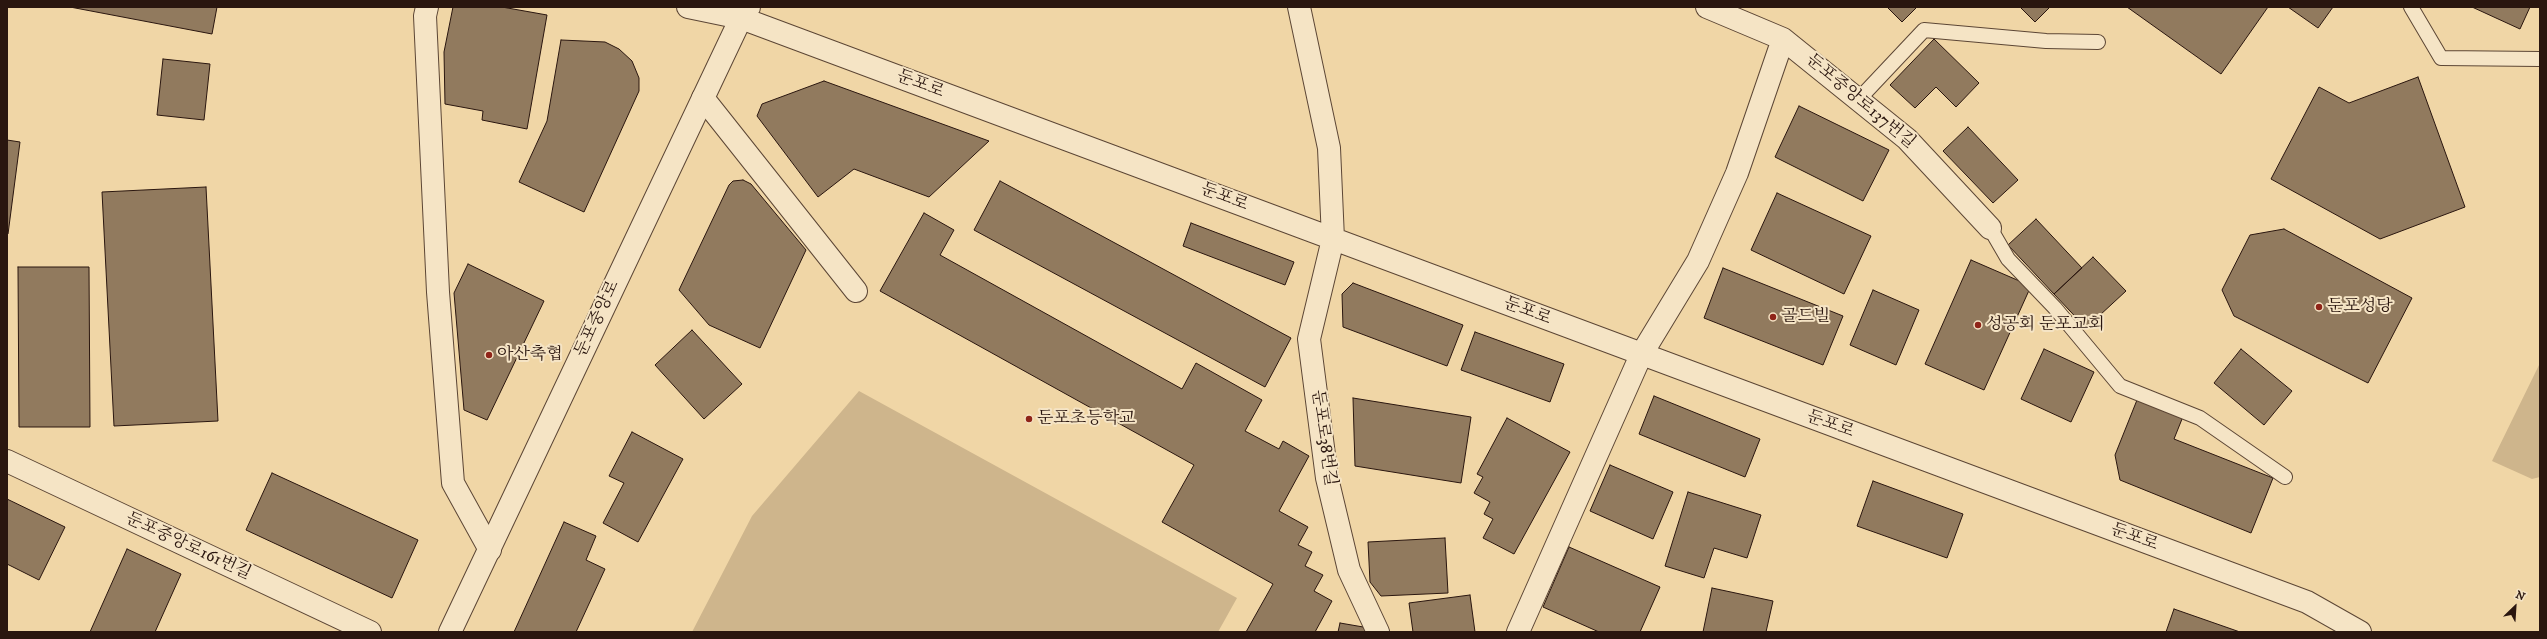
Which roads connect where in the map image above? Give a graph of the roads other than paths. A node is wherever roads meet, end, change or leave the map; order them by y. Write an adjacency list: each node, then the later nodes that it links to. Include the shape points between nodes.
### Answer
1 (427, 7): 18 (street, via 425,16 438,292 453,483)
2 (688, 7): 6 (street, 둔포로)
3 (1299, 7): 13 (street, 둔포로38번길, via 1328,148)
4 (1707, 7): 7 (street, 둔포중앙로137번길)
5 (2410, 7): 9 (lane, via 2441,58)
6 (745, 12): 10 (street, 둔포중앙로); 13 (street, 둔포로)
7 (1783, 38): 11 (street, 둔포중앙로137번길); 15 (street, via 1734,180 1698,261)
8 (2098, 42): 11 (lane, via 2046,41 1924,30)
9 (2540, 59)
10 (703, 98): 14 (street); 18 (street, 둔포중앙로)
11 (1859, 99): 12 (street, 둔포중앙로137번길, via 1907,139)
12 (1990, 228): 17 (lane, via 2008,259 2055,308 2120,386 2200,418)
13 (1333, 239): 15 (street, 둔포로); 21 (street, 둔포로38번길, via 1309,339 1327,478 1349,570)
14 (856, 291)
15 (1641, 355): 22 (street); 23 (street, 둔포로, via 2307,602)
16 (7, 461): 19 (street, 둔포중앙로161번길)
17 (2285, 477)
18 (490, 550): 20 (street, 둔포중앙로)
19 (370, 632)
20 (450, 632)
21 (1378, 632)
22 (1518, 632)
23 (2360, 632)

